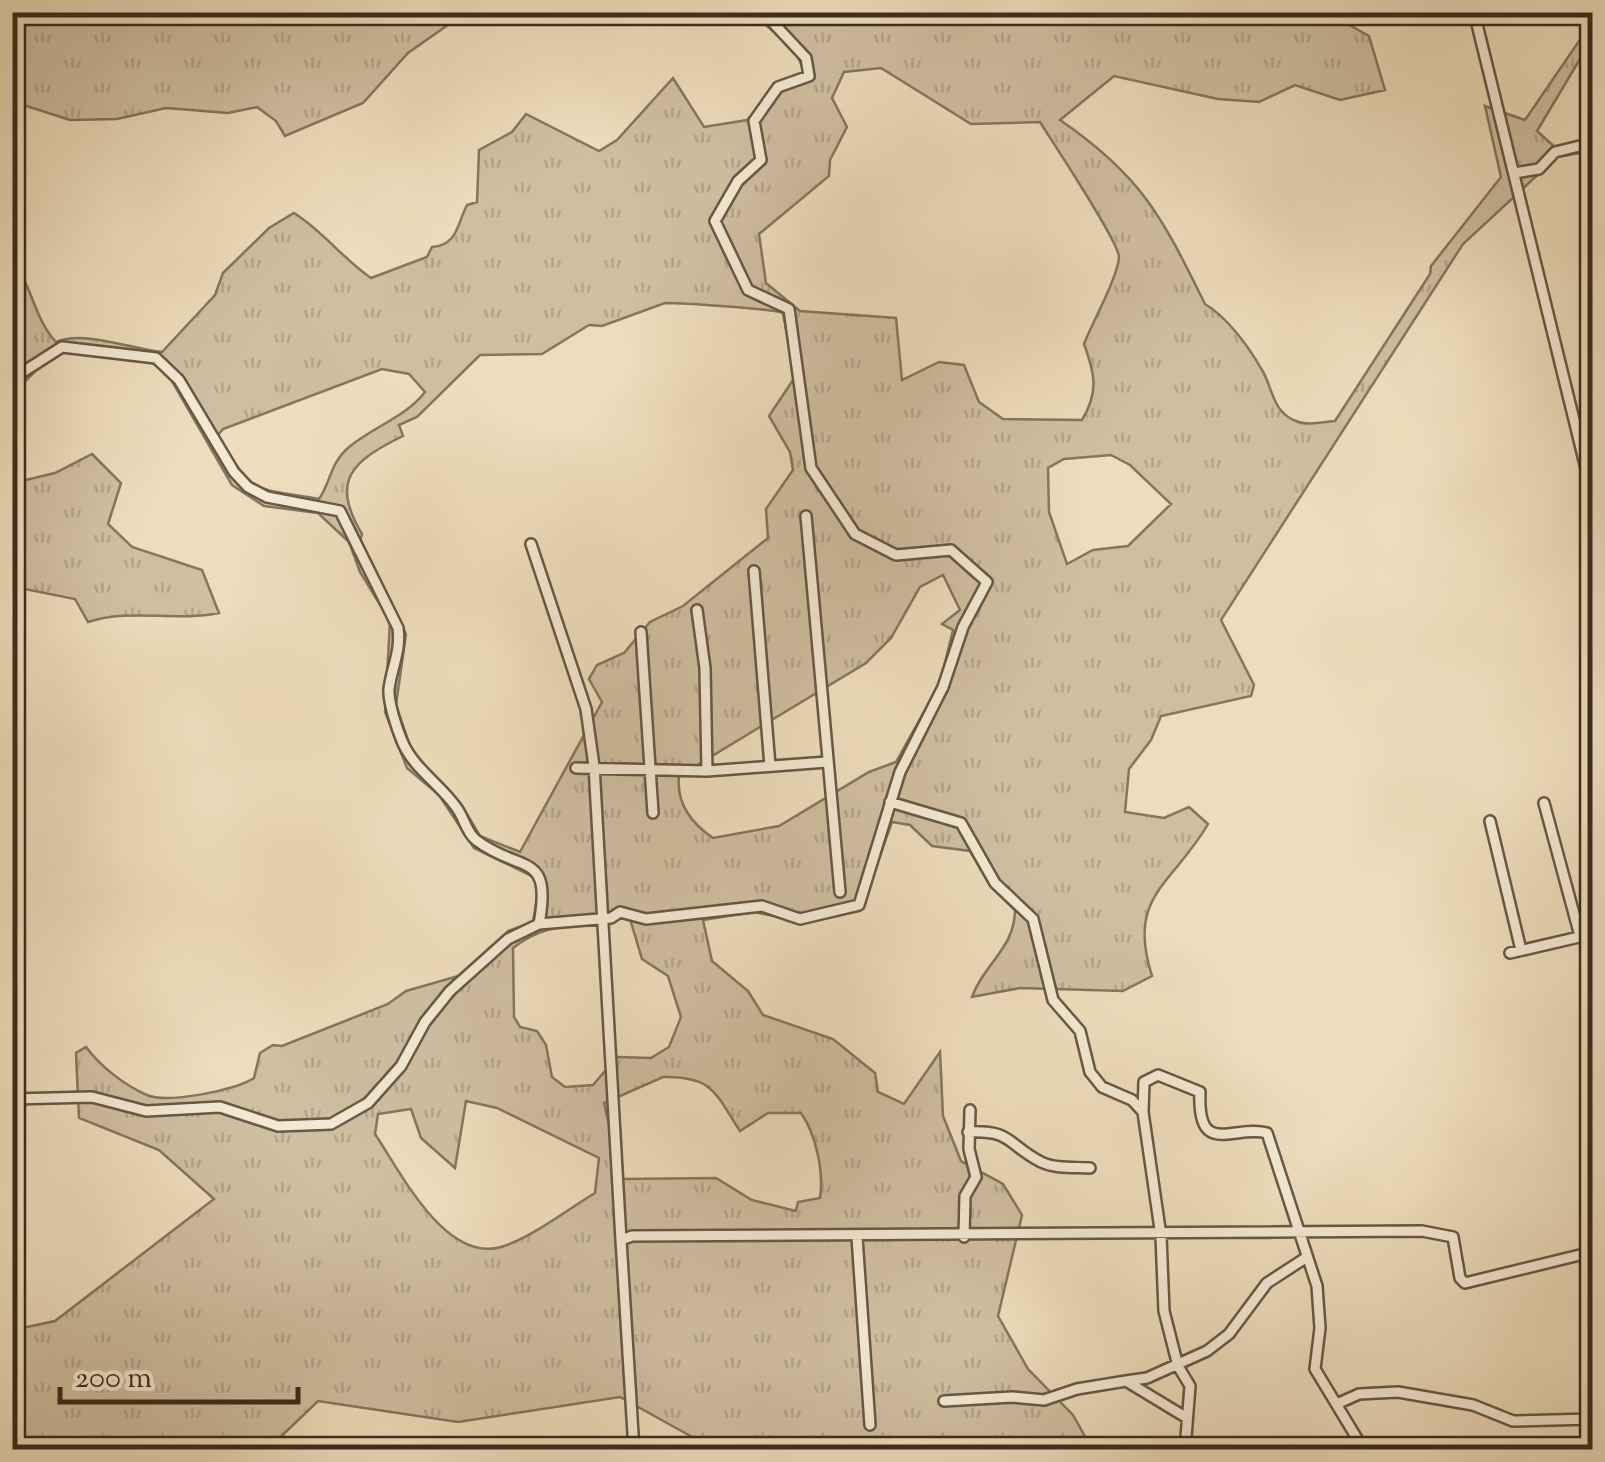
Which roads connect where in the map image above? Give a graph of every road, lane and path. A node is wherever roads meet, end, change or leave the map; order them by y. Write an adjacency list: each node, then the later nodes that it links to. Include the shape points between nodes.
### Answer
1 (763, 12): 18 (street, via 806,58 809,76 778,87 754,121 762,160 738,182 715,221 748,290 789,310 811,468 856,534 896,555 951,550 987,582)
2 (1474, 12): 4 (street)
3 (1592, 142): 4 (street, via 1555,152 1539,169)
4 (1514, 173): 6 (street)
5 (12, 379): 24 (street, via 62,347 156,358 178,380 248,488 340,511 398,628 389,690 402,741 472,837 537,873 545,892)
6 (1592, 493)
7 (806, 516): 12 (street)
8 (531, 544): 13 (street, via 586,708)
9 (754, 571): 14 (street)
10 (696, 610): 17 (street)
11 (641, 632): 16 (street)
12 (826, 762): 14 (street); 22 (street)
13 (594, 766): 15 (street); 16 (street); 23 (street)
14 (770, 766): 17 (street)
15 (576, 768)
16 (650, 768): 17 (street); 20 (street)
17 (707, 770)
18 (890, 802): 23 (street, via 859,905 800,919 762,906); 31 (street, via 961,823 994,883 1032,919 1053,1000 1080,1030 1090,1072)
19 (1544, 803): 26 (street)
20 (653, 813)
21 (1490, 821): 27 (street)
22 (840, 892)
23 (603, 918): 24 (street); 38 (street)
24 (539, 924): 29 (street, via 508,938 450,991 368,1103 331,1124 278,1126 220,1108 146,1111 92,1097)
25 (1592, 934): 26 (street)
26 (1580, 936): 27 (street)
27 (1521, 950): 28 (street)
28 (1510, 954)
29 (12, 1099)
30 (970, 1110): 32 (street)
31 (1143, 1112): 34 (street, via 1144,1082 1158,1075 1200,1092 1202,1115 1214,1134 1267,1133); 36 (street)
32 (968, 1132): 33 (street, via 998,1130 1052,1166); 35 (street, via 976,1177 965,1196)
33 (1090, 1168)
34 (1298, 1232): 36 (street); 39 (street, via 1448,1234 1465,1284); 40 (street)
35 (964, 1236): 36 (street); 37 (street)
36 (1162, 1236): 41 (street, via 1164,1312)
37 (857, 1237): 38 (street); 47 (street)
38 (621, 1240): 48 (street)
39 (1592, 1252)
40 (1308, 1257): 41 (street, via 1268,1283 1229,1334); 44 (street, via 1320,1328 1314,1369)
41 (1178, 1366): 42 (street); 45 (street, via 1190,1386)
42 (1126, 1382): 43 (street, via 1044,1400); 45 (street)
43 (944, 1400)
44 (1338, 1404): 46 (street, via 1359,1394 1398,1392 1473,1405 1513,1421); 50 (street)
45 (1187, 1418): 49 (street)
46 (1592, 1419)
47 (870, 1425)
48 (634, 1450)
49 (1185, 1450)
50 (1364, 1450)

